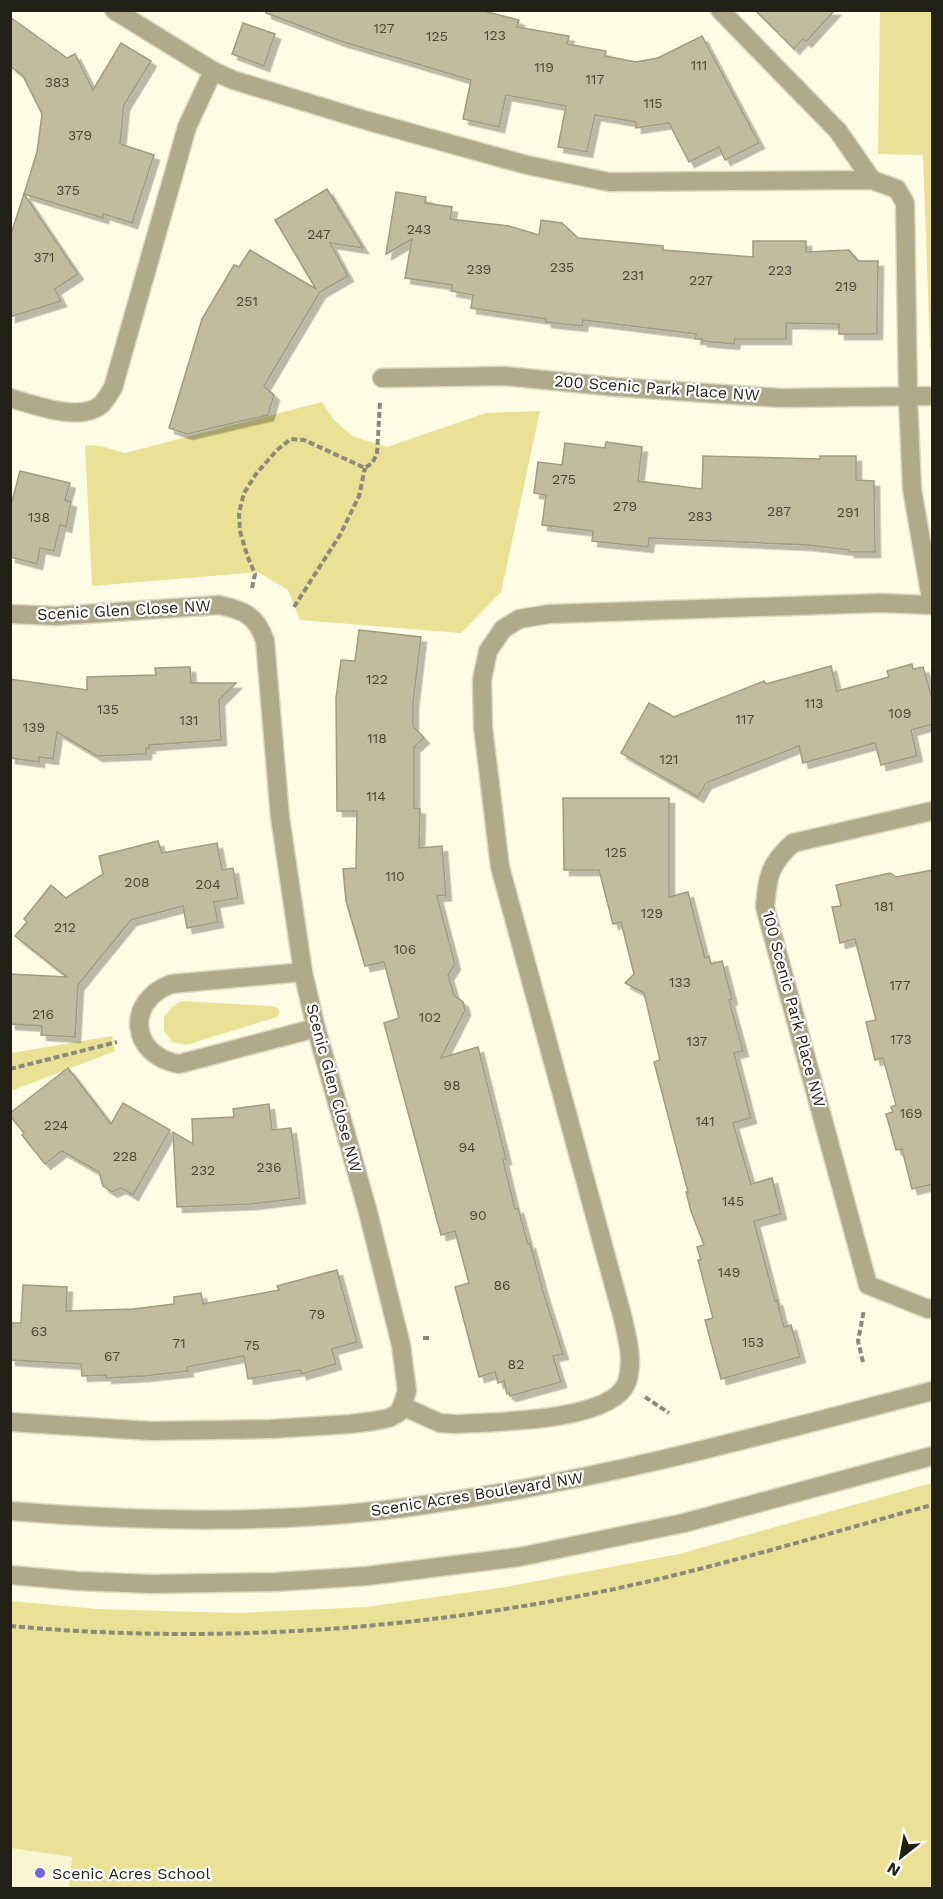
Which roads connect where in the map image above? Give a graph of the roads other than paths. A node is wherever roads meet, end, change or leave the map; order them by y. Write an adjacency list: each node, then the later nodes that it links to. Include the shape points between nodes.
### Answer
1 (114, 10): 3 (street)
2 (720, 10): 4 (street, via 838,131)
3 (213, 71): 4 (street, via 368,121 527,165 609,182); 7 (street, via 186,127 113,388 101,405 84,412 68,413)
4 (872, 180): 8 (street, via 897,189 905,203)
5 (382, 378): 8 (street, 200 Scenic Park Place NW, via 504,376 781,398)
6 (933, 396): 8 (street, 200 Scenic Park Place NW)
7 (10, 398)
8 (908, 398): 9 (street, via 912,489)
9 (933, 605): 16 (street, via 880,603 549,614 519,619 503,629 493,643 482,680 483,727 500,867 622,1315 631,1361 626,1385 607,1403 572,1415 455,1425 440,1423)
10 (10, 614): 12 (street, Scenic Glen Close NW, via 57,616 219,605 237,608 260,626 265,641 280,817)
11 (933, 811): 14 (street, 100 Scenic Park Place NW, via 793,843 777,858 768,879 765,907 868,1285)
12 (303, 972): 13 (street, Scenic Glen Close NW); 13 (street, via 171,984 148,998 141,1009 140,1035 155,1056 179,1064)
13 (316, 1028): 16 (street, Scenic Glen Close NW, via 401,1345 406,1391)
14 (933, 1308)
15 (933, 1391): 19 (street, Scenic Acres Boulevard NW, via 657,1462 422,1506 334,1515 183,1521)
16 (402, 1406): 17 (street, via 389,1418 374,1421 271,1429 151,1431)
17 (10, 1422)
18 (933, 1456): 20 (street, via 684,1523 519,1557 367,1576 275,1582 151,1584)
19 (10, 1512)
20 (10, 1575)

